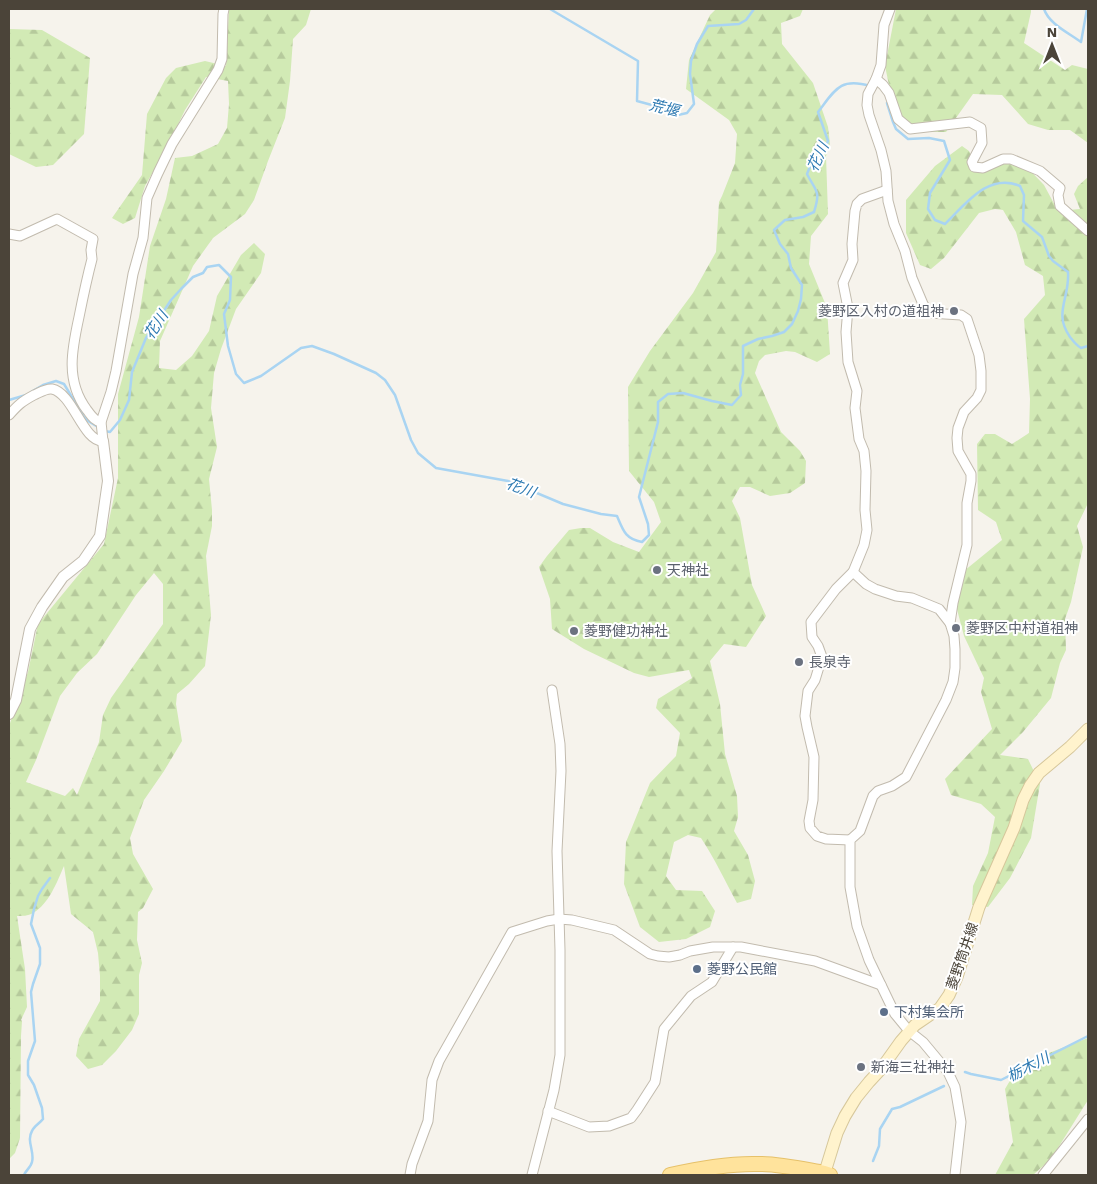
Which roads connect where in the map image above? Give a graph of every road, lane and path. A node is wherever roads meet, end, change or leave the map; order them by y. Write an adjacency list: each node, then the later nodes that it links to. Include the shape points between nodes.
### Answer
1 (224, 9): 8 (street, via 222,59 218,70 172,144 147,198 143,238 116,371)
2 (890, 9): 3 (street, via 884,25 881,65)
3 (876, 78): 4 (street, via 867,104 886,171); 5 (street, via 889,93 898,119 910,129 970,122 981,128 982,143 972,162 974,167 982,168 1011,159 1040,171 1060,188 1060,206)
4 (887, 190): 10 (street, via 857,204 853,260 843,283 848,308 848,362 857,392 854,408 866,471 867,530); 11 (street, via 894,224 923,304 929,313 961,315 967,319 979,355 980,390 964,412 958,428 958,451 972,481 966,503 967,545)
5 (1088, 231)
6 (9, 234): 8 (street, via 20,236 57,219 93,240 72,360 77,394 94,418)
7 (9, 414): 9 (street, via 20,402 52,389 67,400 91,436)
8 (101, 422): 9 (street)
9 (104, 441): 13 (street, via 108,481 100,536 83,561 63,577 30,629 16,700)
10 (853, 572): 11 (street, via 866,584 939,609); 15 (street, via 811,622 812,637 822,656 808,691 805,716 814,757 810,828 817,836 826,839)
11 (950, 623): 15 (street, via 954,636 955,668 946,700 906,777 873,796 860,831)
12 (552, 690): 16 (street, via 561,771 557,851)
13 (9, 714)
14 (1088, 730): 19 (main road, 菱野筒井線, via 1039,773 1030,786 979,907 949,995 940,1008)
15 (850, 840): 18 (street, via 850,887 857,926)
16 (559, 919): 17 (street, via 614,930 658,956 680,955 713,946); 20 (street, via 560,1055); 23 (street, via 512,932 439,1061 432,1080 428,1121)
17 (733, 946): 18 (street, via 815,961); 20 (street, via 712,982 691,996 664,1029 655,1082 631,1118 609,1126 589,1127)
18 (882, 985): 19 (street, via 895,1014)
19 (909, 1031): 22 (main road, 菱野筒井線, via 849,1110 837,1133); 26 (street, via 923,1042 948,1072 955,1087 961,1122)
20 (548, 1111): 24 (street)
21 (1088, 1119): 27 (street)
22 (826, 1174): 25 (main road, via 759,1164)
23 (410, 1175)
24 (532, 1175)
25 (670, 1175)
26 (956, 1175)
27 (1043, 1175)

